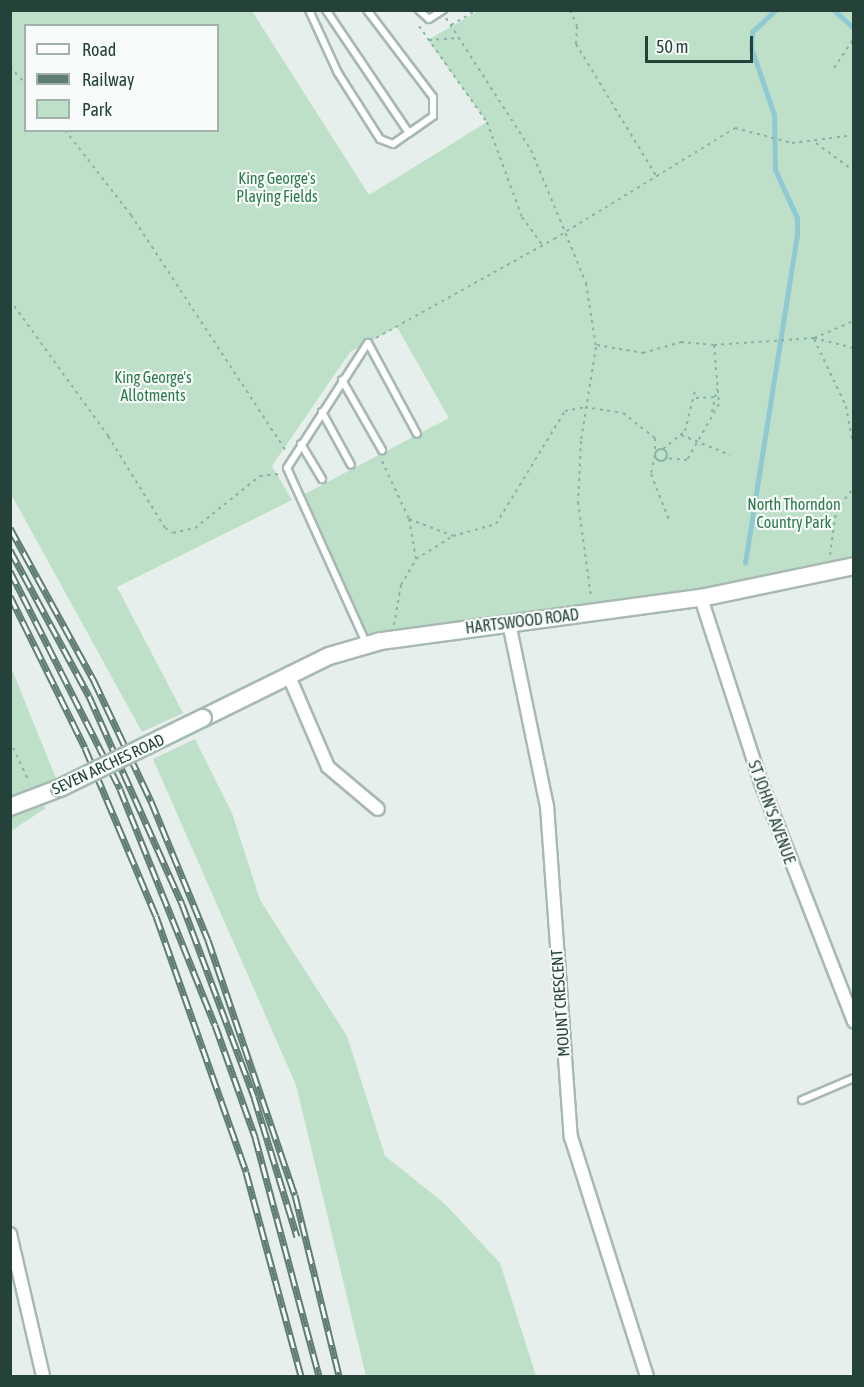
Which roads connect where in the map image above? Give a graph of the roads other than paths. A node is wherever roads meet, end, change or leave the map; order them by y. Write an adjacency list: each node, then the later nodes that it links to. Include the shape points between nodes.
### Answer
1 (309, 10): 6 (lane, via 338,73 380,139 393,144)
2 (326, 10): 6 (lane)
3 (367, 10): 6 (lane, via 433,97 433,116)
4 (419, 10): 5 (lane, via 429,19)
5 (442, 11)
6 (410, 133)
7 (342, 380): 8 (lane); 9 (lane, via 368,342); 11 (lane)
8 (322, 412): 10 (lane); 12 (lane)
9 (417, 434)
10 (301, 444): 13 (lane); 17 (lane, via 289,462 293,485)
11 (382, 450)
12 (351, 465)
13 (322, 479)
14 (854, 566): 15 (street, HARTSWOOD ROAD)
15 (700, 598): 16 (street, HARTSWOOD ROAD); 22 (street, ST JOHN'S AVENUE, via 764,794)
16 (509, 623): 17 (street, HARTSWOOD ROAD); 27 (street, MOUNT CRESCENT, via 547,806 571,1137)
17 (367, 645): 18 (street, HARTSWOOD ROAD)
18 (288, 674): 19 (street, HARTSWOOD ROAD); 21 (street, via 328,767)
19 (203, 718): 20 (street, SEVEN ARCHES ROAD, bridge, via 60,788)
20 (10, 807)
21 (378, 809)
22 (854, 1022)
23 (854, 1078): 24 (lane)
24 (802, 1100)
25 (10, 1234): 26 (street)
26 (43, 1377)
27 (646, 1377)

